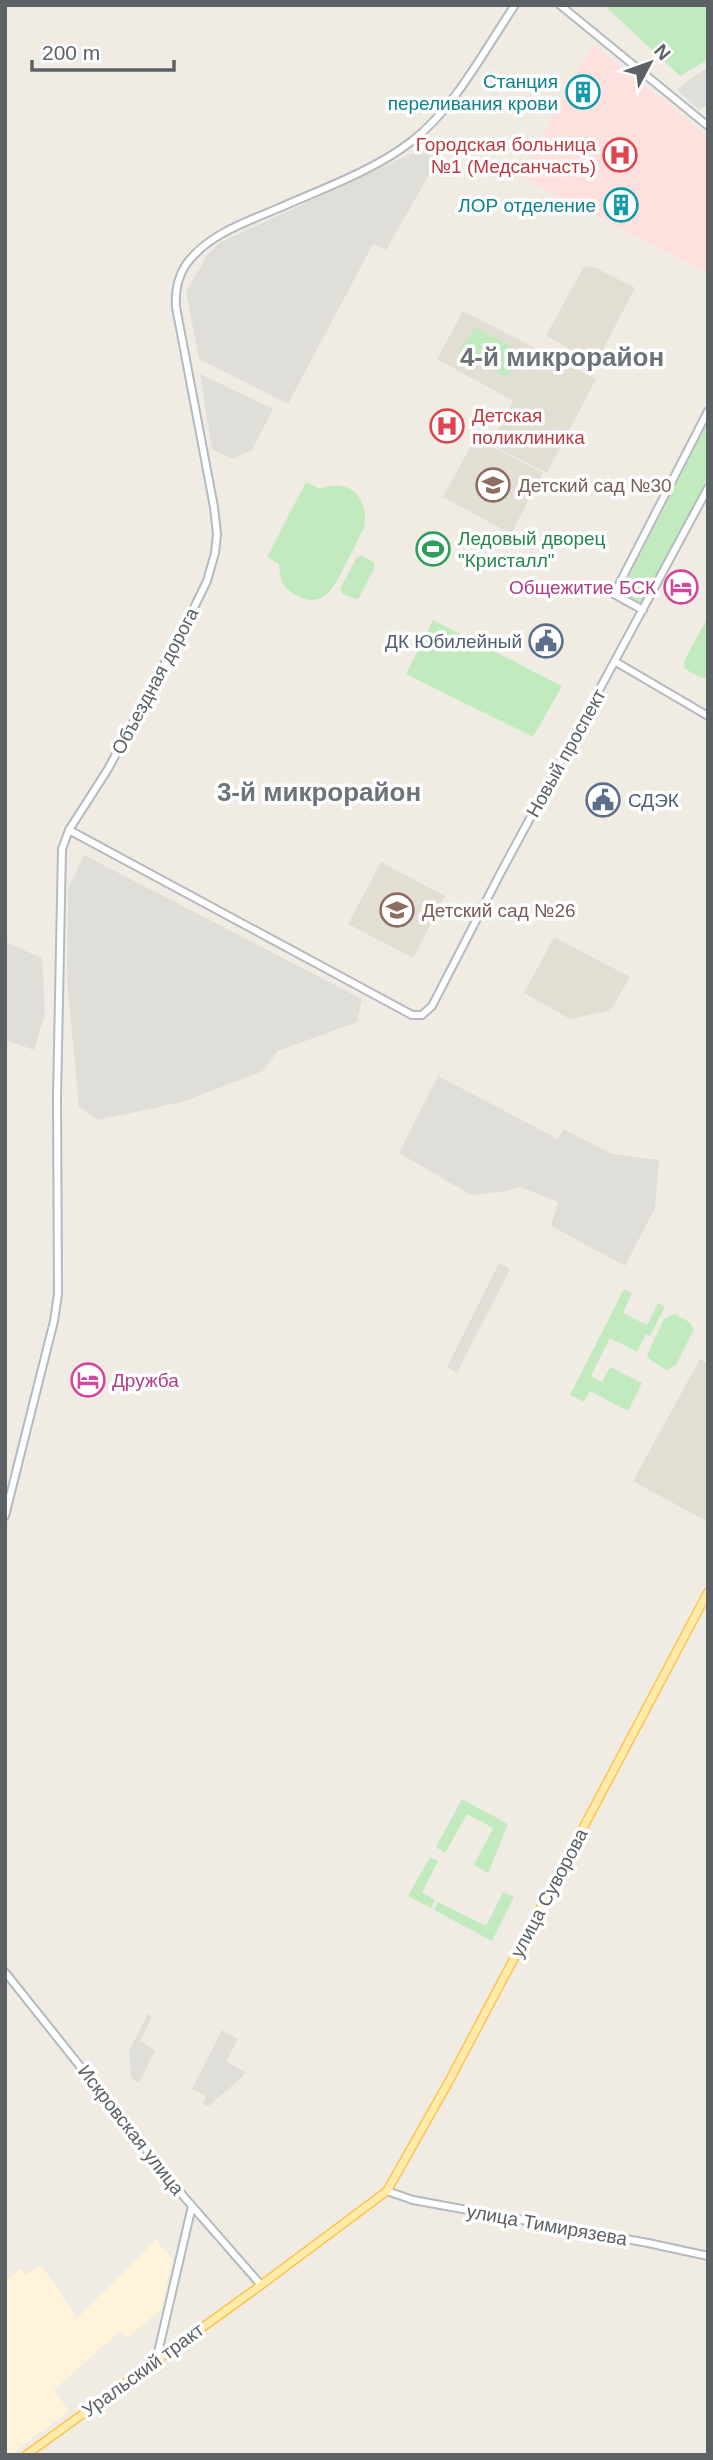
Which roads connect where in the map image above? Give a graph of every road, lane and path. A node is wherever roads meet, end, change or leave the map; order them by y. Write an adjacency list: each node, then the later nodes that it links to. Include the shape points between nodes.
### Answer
1 (515, 5): 9 (main road, Объездная дорога, via 443,112 414,140 372,165 215,238 181,273 176,307 214,507 215,553 178,640)
2 (560, 5): 3 (main road)
3 (708, 126)
4 (708, 411): 6 (main road, via 614,594)
5 (708, 488): 6 (main road, Новый проспект)
6 (643, 611): 7 (main road, Новый проспект)
7 (616, 662): 8 (main road); 9 (main road, Новый проспект, via 432,1006 422,1015 412,1016)
8 (708, 716)
9 (69, 830): 10 (main road, Объездная дорога, via 60,879 58,1294)
10 (5, 1516)
11 (708, 1592): 13 (main road, улица Суворова)
12 (5, 1972): 14 (main road, Искровская улица)
13 (387, 2192): 15 (main road, улица Тимирязева); 16 (main road, Уральский тракт)
14 (192, 2206): 16 (main road, Искровская улица); 17 (main road)
15 (708, 2256)
16 (261, 2286): 17 (main road, Уральский тракт)
17 (156, 2361): 18 (main road, Уральский тракт)
18 (26, 2455)

